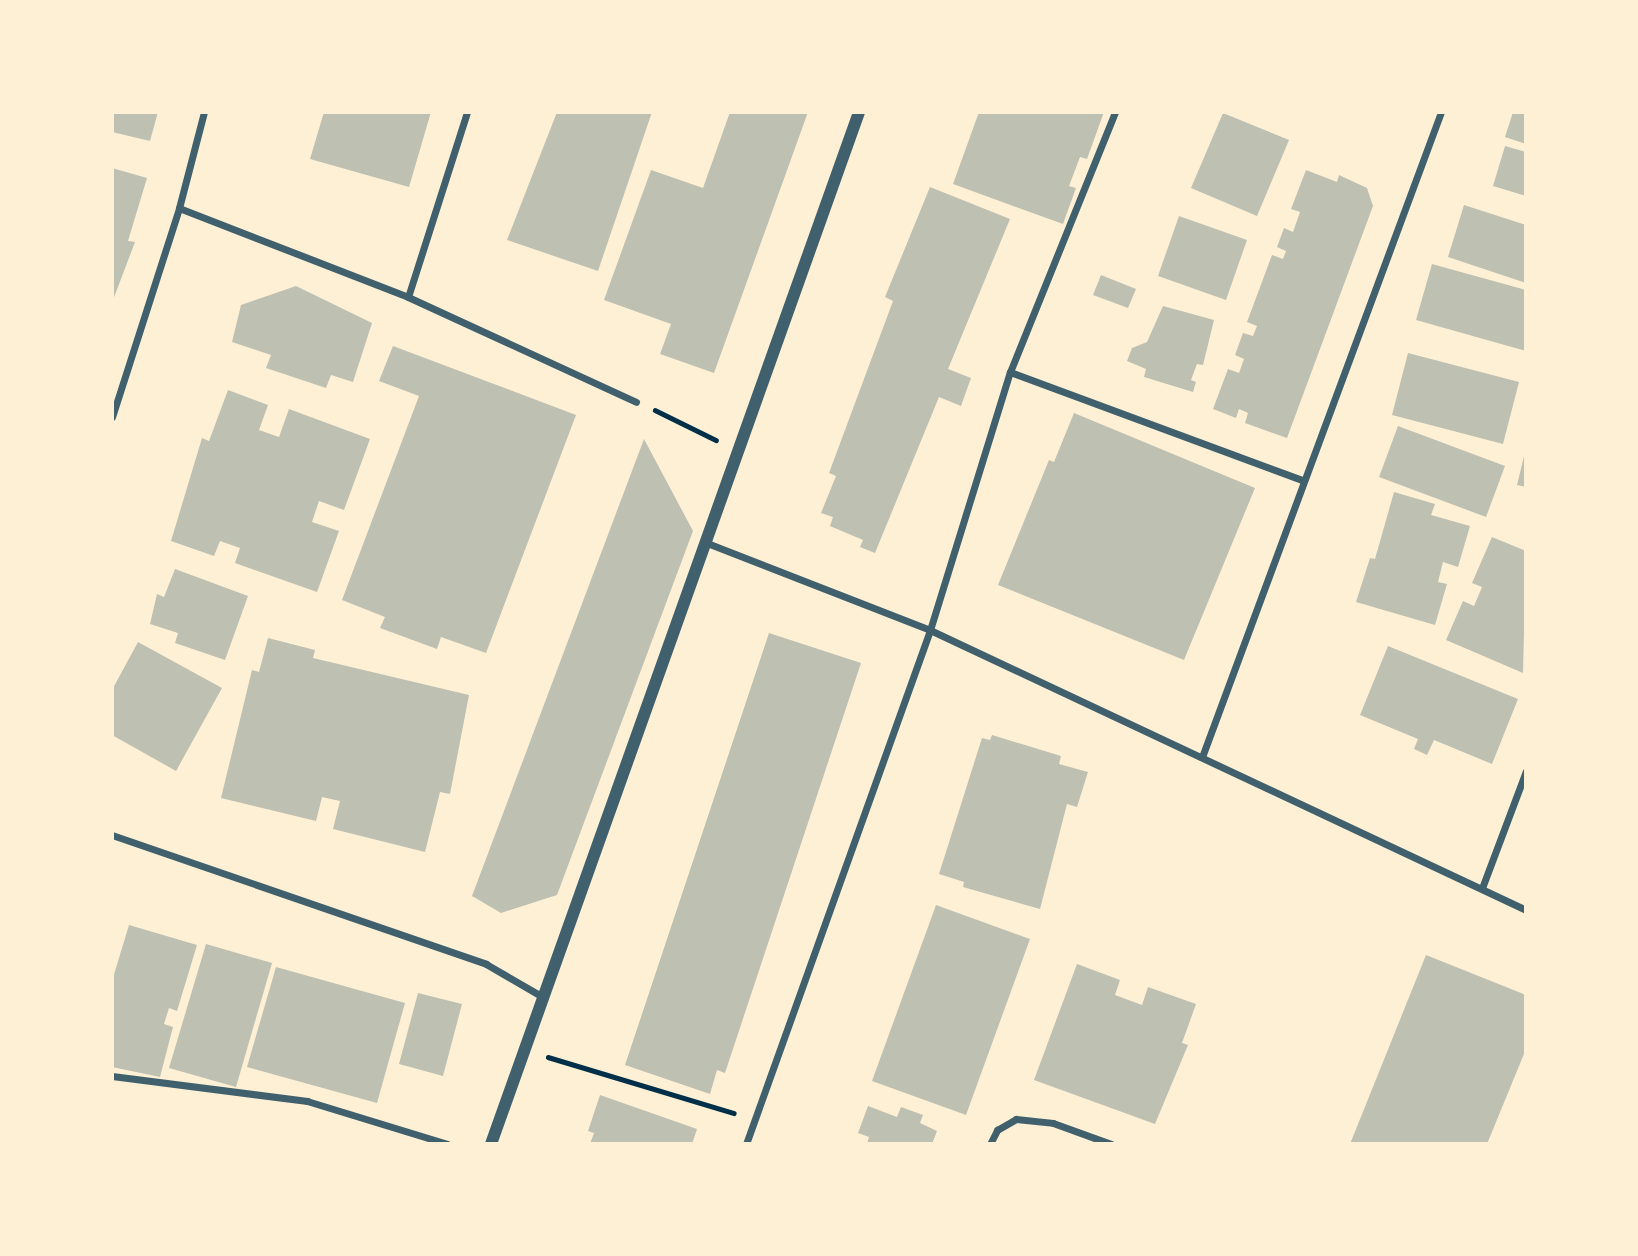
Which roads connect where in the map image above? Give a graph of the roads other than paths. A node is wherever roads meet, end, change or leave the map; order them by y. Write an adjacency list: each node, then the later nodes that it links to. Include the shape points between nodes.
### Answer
1 (204, 112): 6 (street)
2 (467, 112): 7 (street)
3 (859, 112): 12 (street)
4 (1115, 112): 8 (street)
5 (1441, 112): 11 (street)
6 (179, 208): 7 (street); 10 (street)
7 (408, 297): 9 (street)
8 (1010, 372): 11 (street); 13 (street)
9 (636, 402)
10 (112, 417)
11 (1302, 480): 14 (street)
12 (707, 543): 13 (street); 19 (street)
13 (930, 630): 14 (street); 23 (street)
14 (1202, 757): 17 (street)
15 (1526, 771): 17 (street)
16 (112, 835): 19 (street, via 486,964)
17 (1482, 888): 18 (street)
18 (1526, 910)
19 (544, 998): 22 (street)
20 (112, 1076): 21 (street, via 307,1101)
21 (448, 1144)
22 (491, 1144)
23 (746, 1144)
24 (990, 1144): 25 (street, via 997,1130 1016,1119 1052,1123)
25 (1111, 1144)

